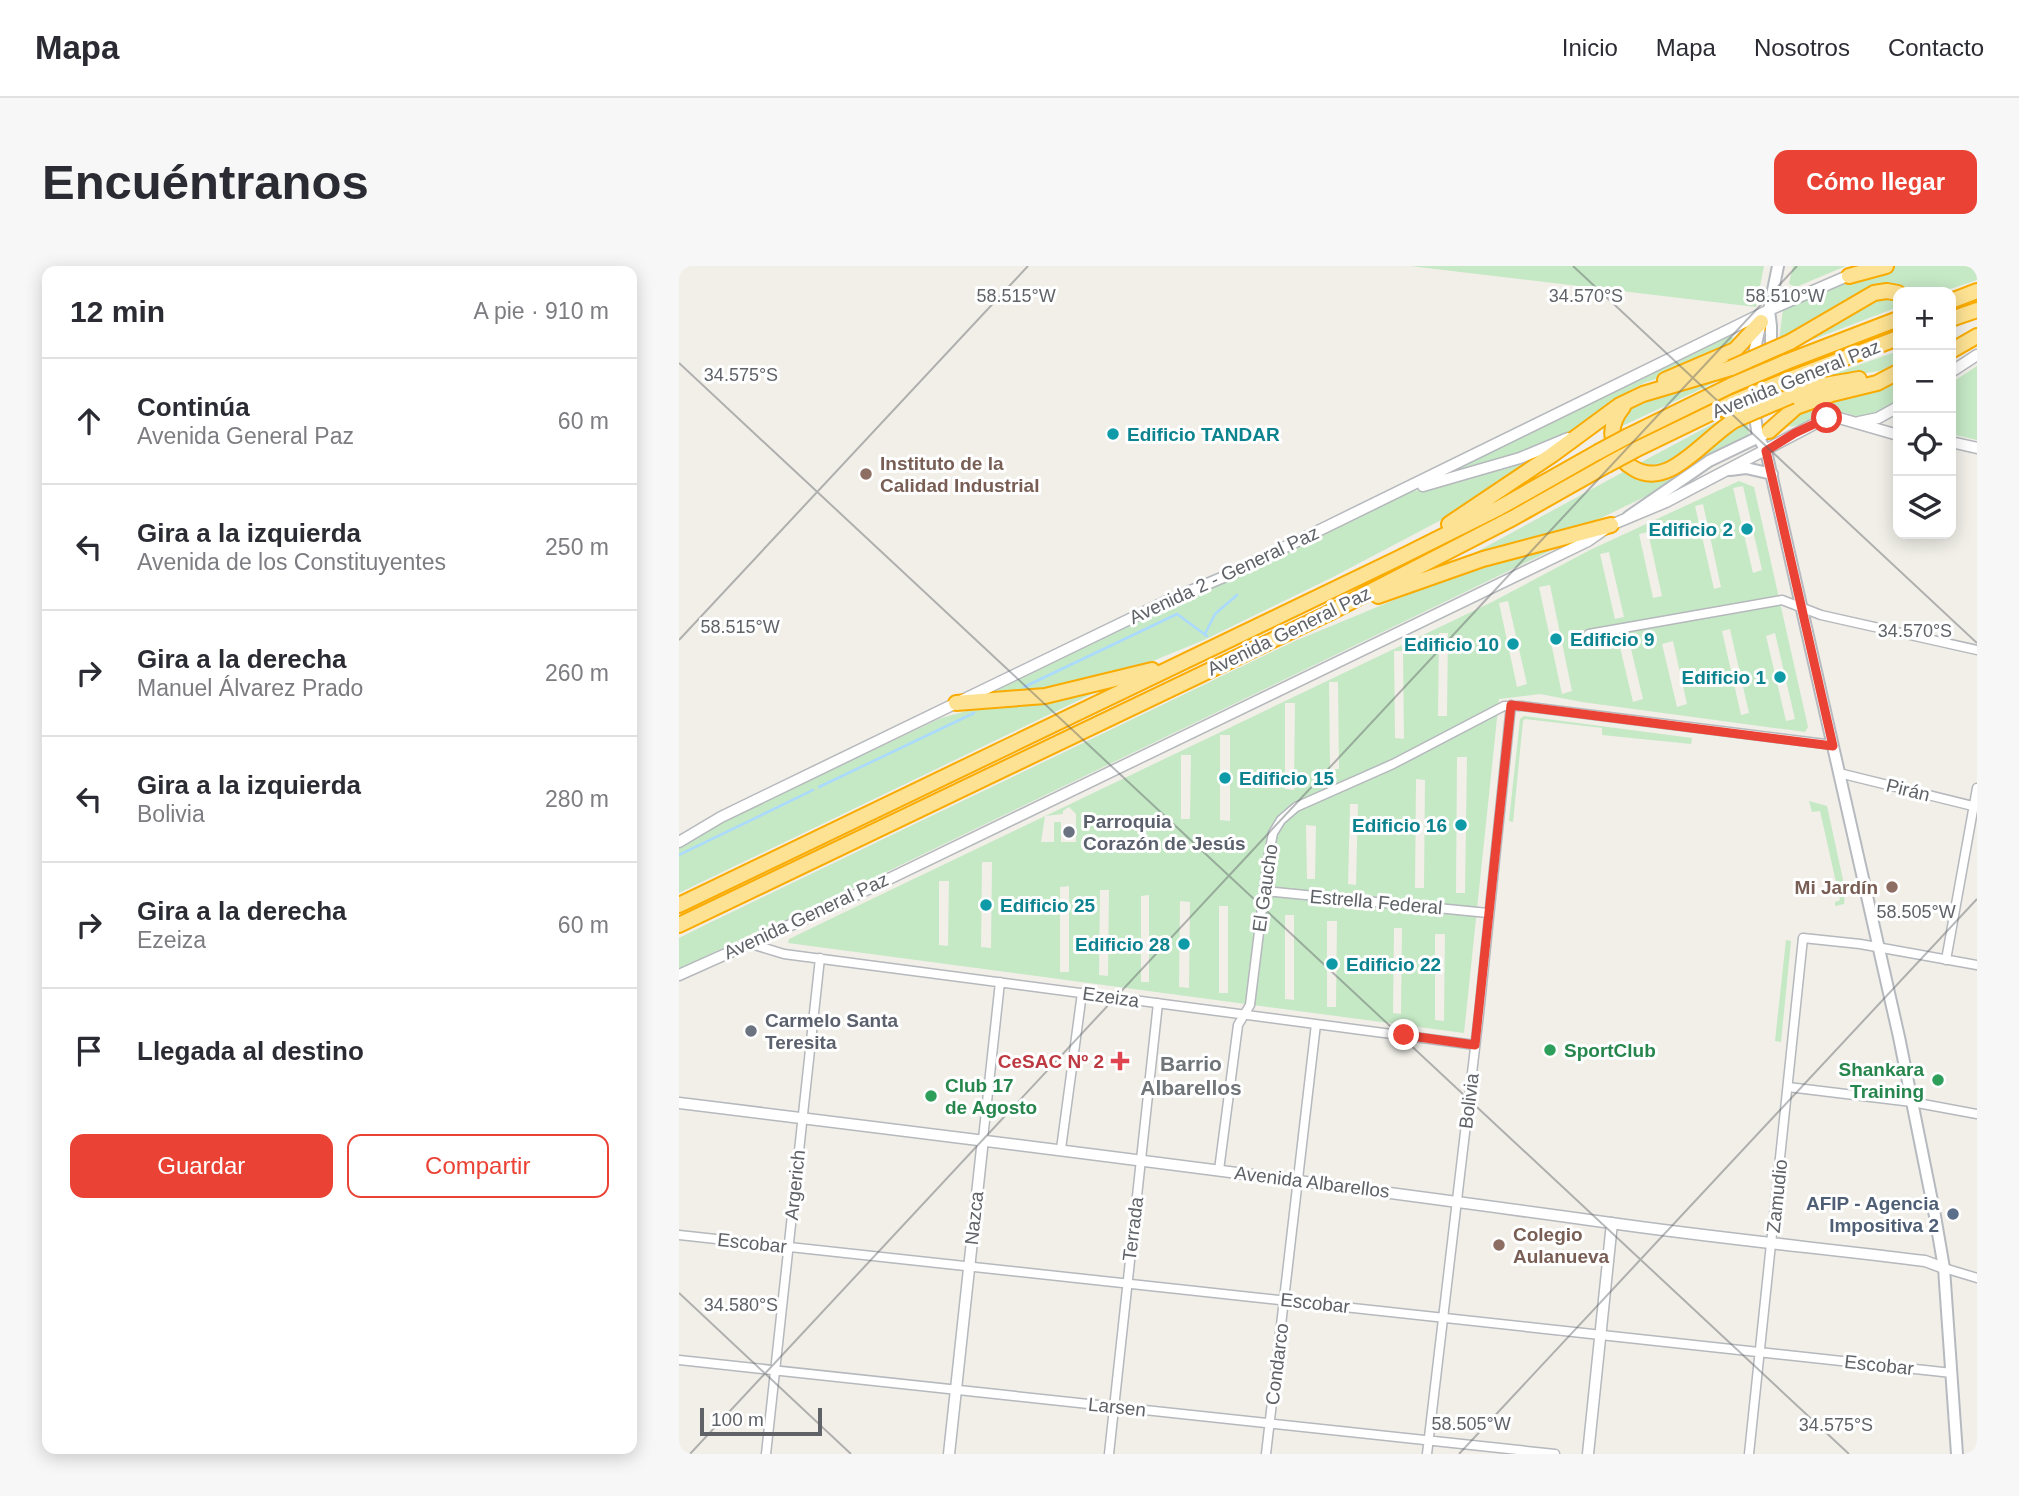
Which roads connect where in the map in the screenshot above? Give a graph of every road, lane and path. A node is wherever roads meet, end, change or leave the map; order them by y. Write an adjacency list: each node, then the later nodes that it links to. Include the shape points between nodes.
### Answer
1 (1778, 266): 9 (main road)
2 (1872, 266): 4 (street, Avenida 2 - General Paz)
3 (1887, 266): 4 (highway)
4 (1849, 276): 9 (street, Avenida 2 - General Paz)
5 (1977, 291): 7 (highway)
6 (1893, 292): 21 (highway, bridge, via 1874,293 1790,342 1731,368)
7 (1956, 299)
8 (1977, 310): 10 (highway)
9 (1765, 316): 14 (main road, via 1771,326); 16 (main road); 21 (highway, via 1735,350); 35 (street, Avenida 2 - General Paz)
10 (1956, 317)
11 (1893, 321): 38 (highway, Avenida General Paz, bridge, via 1732,385)
12 (1977, 336): 15 (highway)
13 (1893, 340): 40 (highway, Avenida General Paz, bridge, via 1734,402)
14 (1770, 343)
15 (1953, 350)
16 (1754, 353)
17 (1977, 355): 18 (street)
18 (1956, 369)
19 (1893, 374): 22 (highway, bridge, via 1819,386 1791,396 1716,432 1673,469 1660,474 1635,469 1622,460 1613,440 1615,419)
20 (1893, 375): 28 (highway, via 1796,407)
21 (1643, 394): 22 (highway)
22 (1629, 401): 27 (highway)
23 (1769, 407): 28 (main road)
24 (1893, 410): 26 (street)
25 (1755, 416): 28 (main road)
26 (1859, 422): 29 (street); 32 (street, Avenida General Paz, via 1822,420)
27 (1584, 431): 35 (street, via 1520,458); 38 (highway)
28 (1763, 434): 32 (main road); 36 (main road, via 1709,461)
29 (1893, 434)
30 (1956, 443): 31 (street)
31 (1977, 448)
32 (1766, 451): 33 (street, Avenida General Paz); 34 (main road)
33 (1730, 470): 34 (main road, via 1747,468); 36 (street, Avenida General Paz)
34 (1772, 474): 39 (main road)
35 (1397, 493): 44 (street, Avenida 2 - General Paz)
36 (1628, 517): 37 (street, Avenida General Paz)
37 (1611, 525): 40 (highway, via 1483,559); 55 (street, Avenida General Paz, via 1588,541)
38 (1399, 558): 43 (highway, Avenida General Paz)
39 (1801, 606): 41 (street, via 1779,600); 42 (street, via 1821,615); 46 (main road)
40 (1327, 614): 54 (highway, Avenida General Paz)
41 (1589, 634)
42 (1977, 650)
43 (1184, 662): 44 (highway, via 1045,696); 52 (highway, Avenida General Paz)
44 (956, 703): 50 (street, Avenida 2 - General Paz)
45 (1511, 705): 46 (street); 51 (street, El Gaucho, via 1291,810 1273,833); 53 (street, Bolivia)
46 (1833, 746): 47 (main road)
47 (1839, 773): 49 (street, Pirán); 56 (main road)
48 (1977, 788): 49 (street)
49 (1976, 806): 58 (street)
50 (679, 842)
51 (1263, 891): 53 (street, Estrella Federal); 64 (street, El Gaucho, via 1250,1005)
52 (679, 905)
53 (1488, 914): 66 (street, Bolivia)
54 (679, 925)
55 (748, 943): 57 (street, Ezeiza); 60 (street, Avenida General Paz)
56 (1878, 948): 58 (street); 67 (street, Zamudio, via 1803,938); 68 (main road)
57 (820, 958): 61 (street, Ezeiza); 71 (street, Argerich)
58 (1946, 960): 59 (street)
59 (1977, 965)
60 (679, 975)
61 (1000, 982): 62 (street, Ezeiza); 72 (street, Nazca)
62 (1082, 993): 63 (street, Ezeiza); 73 (street)
63 (1158, 1003): 64 (street, Ezeiza); 74 (street, Terrada)
64 (1245, 1015): 65 (street, Ezeiza); 75 (street, El Gaucho, via 1238,1025)
65 (1316, 1024): 66 (street, Ezeiza); 76 (street, Condarco)
66 (1475, 1045): 77 (street, Bolivia)
67 (1788, 1087): 68 (street); 80 (street, Zamudio)
68 (1912, 1102): 70 (street); 83 (main road)
69 (682, 1105): 71 (street, Avenida Albarellos)
70 (1977, 1114)
71 (803, 1118): 72 (street, Avenida Albarellos); 81 (street, Argerich)
72 (983, 1139): 73 (street, Avenida Albarellos); 82 (street, Nazca)
73 (1061, 1149): 74 (street, Avenida Albarellos)
74 (1141, 1160): 75 (street, Avenida Albarellos); 85 (street, Terrada)
75 (1219, 1170): 76 (street, Avenida Albarellos)
76 (1297, 1181): 77 (street, Avenida Albarellos); 86 (street, Condarco)
77 (1458, 1201): 78 (street, Avenida Albarellos); 87 (street, Bolivia)
78 (1612, 1223): 80 (street, Avenida Albarellos); 88 (street)
79 (679, 1236): 81 (street, Escobar)
80 (1771, 1243): 83 (street, Avenida Albarellos, via 1925,1261); 89 (street, Zamudio)
81 (788, 1247): 82 (street, Escobar); 91 (street, Argerich)
82 (969, 1266): 85 (street, Escobar); 93 (street, Nazca)
83 (1944, 1268): 84 (street); 92 (main road)
84 (1977, 1278)
85 (1126, 1283): 86 (street, Escobar); 94 (street, Terrada)
86 (1285, 1300): 87 (street, Escobar); 95 (street, Condarco)
87 (1443, 1317): 88 (street, Escobar); 96 (street, Bolivia)
88 (1601, 1334): 89 (street, Escobar); 103 (street)
89 (1760, 1353): 92 (street, Escobar); 104 (street, Zamudio)
90 (679, 1360): 91 (street, Larsen)
91 (774, 1370): 93 (street, Larsen); 97 (street, Argerich)
92 (1952, 1373): 105 (main road)
93 (957, 1390): 94 (street, Larsen); 98 (street, Nazca)
94 (1114, 1406): 95 (street, Larsen); 99 (street, Terrada)
95 (1269, 1423): 96 (street, Larsen); 100 (street, Condarco)
96 (1429, 1440): 101 (street, Bolivia); 102 (street, Larsen)
97 (765, 1454)
98 (949, 1454)
99 (1108, 1454)
100 (1266, 1454)
101 (1427, 1454)
102 (1555, 1454)
103 (1588, 1454)
104 (1749, 1454)
105 (1957, 1454)

